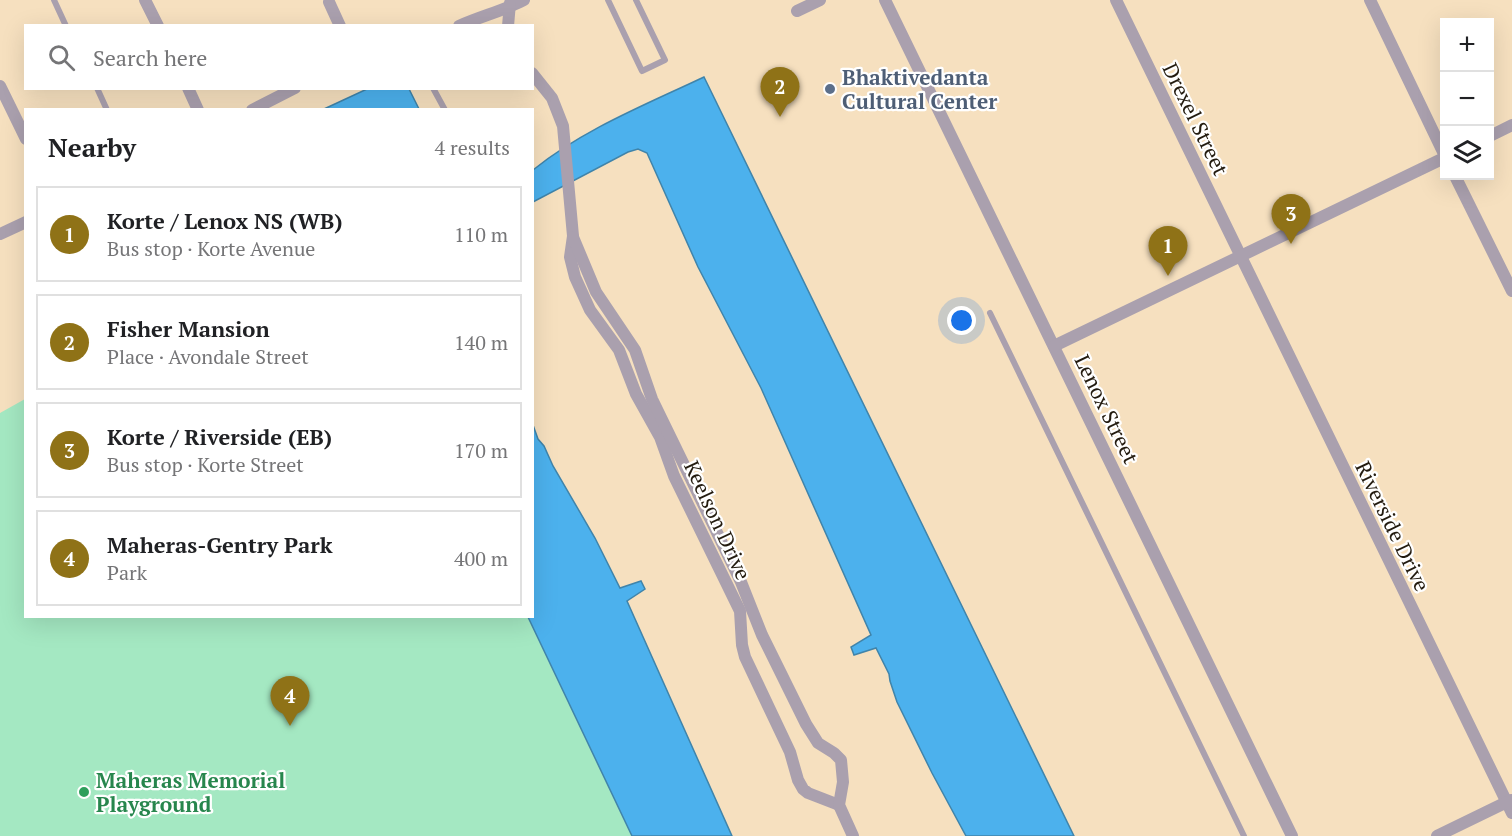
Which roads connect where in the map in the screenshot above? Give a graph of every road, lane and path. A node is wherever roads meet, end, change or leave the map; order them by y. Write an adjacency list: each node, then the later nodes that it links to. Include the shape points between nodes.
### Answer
1 (54, 0): 13 (lane)
2 (145, 0): 14 (street)
3 (524, 0): 11 (street)
4 (608, 0): 5 (lane, via 642,71 665,60)
5 (636, 0)
6 (820, 0): 12 (street)
7 (885, 0): 40 (street, Lenox Street)
8 (1116, 0): 37 (street, Drexel Street)
9 (1370, 0): 31 (street)
10 (329, 2): 15 (street)
11 (510, 4): 16 (street); 17 (street)
12 (797, 11)
13 (65, 24)
14 (157, 24)
15 (339, 24)
16 (464, 24)
17 (508, 24)
18 (534, 76): 36 (street, Keelson Drive, via 557,107 564,133)
19 (0, 86): 30 (street)
20 (98, 90): 24 (lane)
21 (189, 90): 25 (street)
22 (291, 90): 26 (street)
23 (434, 90): 27 (lane)
24 (106, 108)
25 (197, 108)
26 (256, 108)
27 (444, 108)
28 (1512, 124): 29 (street)
29 (1494, 134)
30 (24, 135)
31 (1440, 148)
32 (1440, 158): 37 (street)
33 (1457, 180): 38 (street)
34 (24, 223): 35 (street)
35 (0, 234)
36 (573, 236): 42 (street, Keelson Drive, via 596,292 635,350 652,399 806,724 818,743 841,760); 42 (street, Keelson Drive, via 570,257 575,278 590,310 619,350 674,476 740,611 745,657 790,752 798,780 808,794)
37 (1240, 256): 40 (street); 41 (street, Riverside Drive)
38 (1512, 291)
39 (990, 313): 44 (lane)
40 (1054, 346): 45 (street, Lenox Street)
41 (1510, 805): 46 (street)
42 (839, 806): 43 (street)
43 (853, 836)
44 (1244, 836)
45 (1292, 836)
46 (1437, 836)

